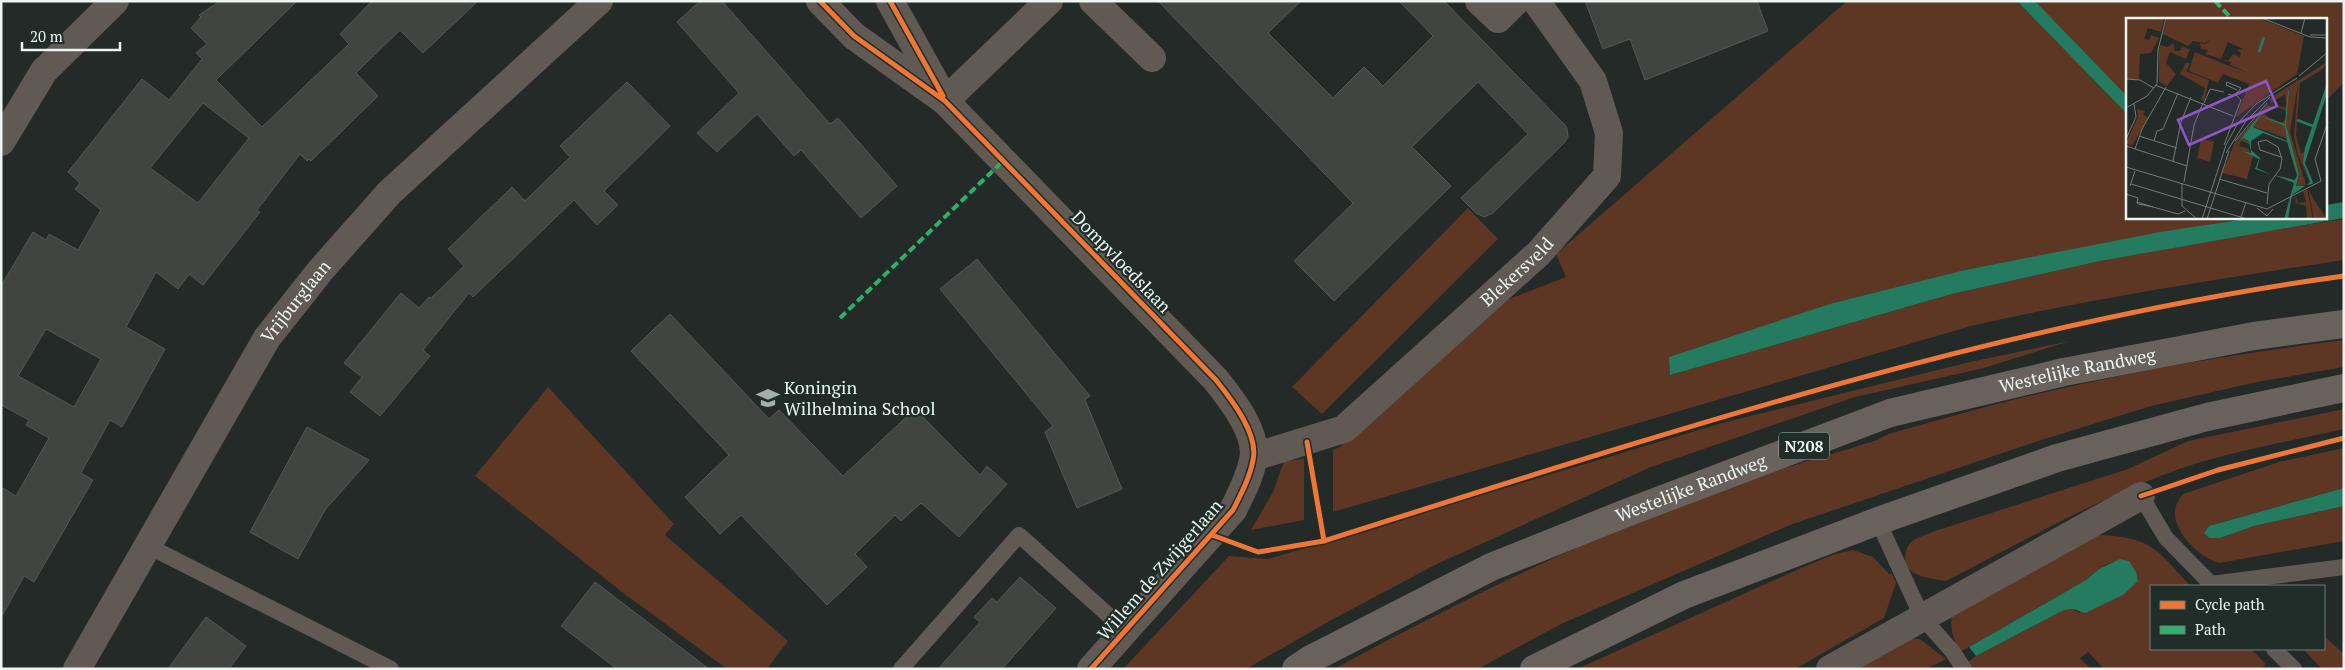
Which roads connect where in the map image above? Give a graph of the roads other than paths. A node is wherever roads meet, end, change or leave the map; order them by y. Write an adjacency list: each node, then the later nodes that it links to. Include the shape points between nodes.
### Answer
1 (115, 1): 12 (street, via 44,71)
2 (599, 1): 18 (street, Vrijburglaan, via 388,193 320,271 267,338)
3 (820, 1): 11 (street, Dompvloedslaan, via 854,36)
4 (890, 1): 11 (street, Dompvloedslaan)
5 (1050, 1): 11 (street)
6 (1093, 1): 10 (street)
7 (1479, 1): 8 (street, via 1498,19)
8 (1516, 1)
9 (1536, 1): 15 (street, Blekersveld, via 1594,81 1609,133 1606,176 1539,253 1344,429)
10 (1152, 58)
11 (945, 101): 15 (street, Dompvloedslaan, via 1216,380 1234,402 1249,430)
12 (1, 142)
13 (2344, 324): 28 (main road, Westelijke Randweg / N208, via 2254,336 2064,372 1890,413 1491,567)
14 (2344, 388): 17 (main road, via 2207,417 2057,458)
15 (1254, 458): 22 (street, Willem de Zwijgerlaan, via 1233,510)
16 (2141, 496): 20 (lane, via 2166,538); 21 (street)
17 (1878, 521): 21 (lane); 29 (main road, via 1684,595)
18 (148, 546): 24 (street, Vrijburglaan); 25 (lane)
19 (2344, 567): 20 (lane)
20 (2212, 585)
21 (1922, 617): 30 (street); 31 (lane)
22 (1126, 631): 26 (lane, via 1019,535); 27 (street, Willem de Zwijgerlaan)
23 (2275, 650): 32 (lane)
24 (77, 669)
25 (391, 669)
26 (901, 669)
27 (1091, 669)
28 (1296, 669)
29 (1534, 669)
30 (1830, 669)
31 (1964, 669)
32 (2294, 669)

